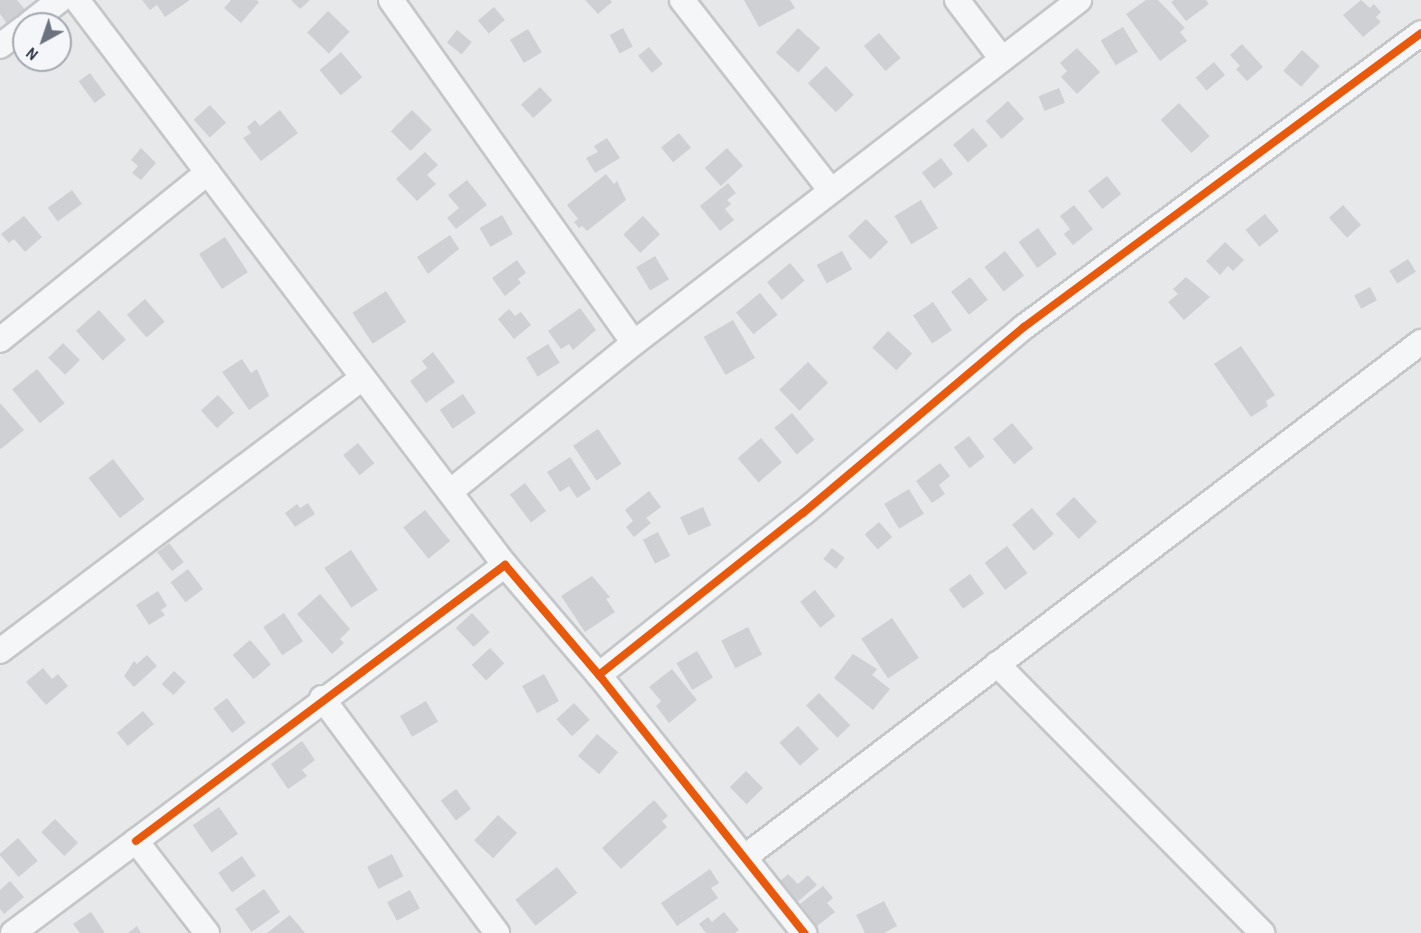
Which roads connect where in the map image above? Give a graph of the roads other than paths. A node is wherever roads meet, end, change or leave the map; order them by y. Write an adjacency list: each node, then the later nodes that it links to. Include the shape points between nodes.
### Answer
1 (60, 0): 7 (street)
2 (77, 0): 10 (street)
3 (391, 0): 13 (street)
4 (682, 0): 11 (street)
5 (957, 0): 9 (street)
6 (1079, 0): 9 (street)
7 (44, 12)
8 (1421, 33): 20 (street, via 1024,327 803,513)
9 (1002, 59): 11 (street)
10 (208, 172): 12 (street); 15 (street)
11 (831, 191): 13 (street)
12 (0, 340)
13 (634, 342): 16 (street)
14 (1421, 342): 19 (street)
15 (362, 378): 16 (street); 18 (street)
16 (451, 491): 17 (street)
17 (505, 565): 20 (street); 21 (street)
18 (0, 651)
19 (997, 664): 23 (street); 28 (street)
20 (599, 675): 23 (street)
21 (322, 698): 22 (street); 26 (street)
22 (136, 841): 24 (street); 25 (street)
23 (745, 857): 27 (street)
24 (13, 933)
25 (207, 933)
26 (497, 933)
27 (804, 933)
28 (1262, 933)

